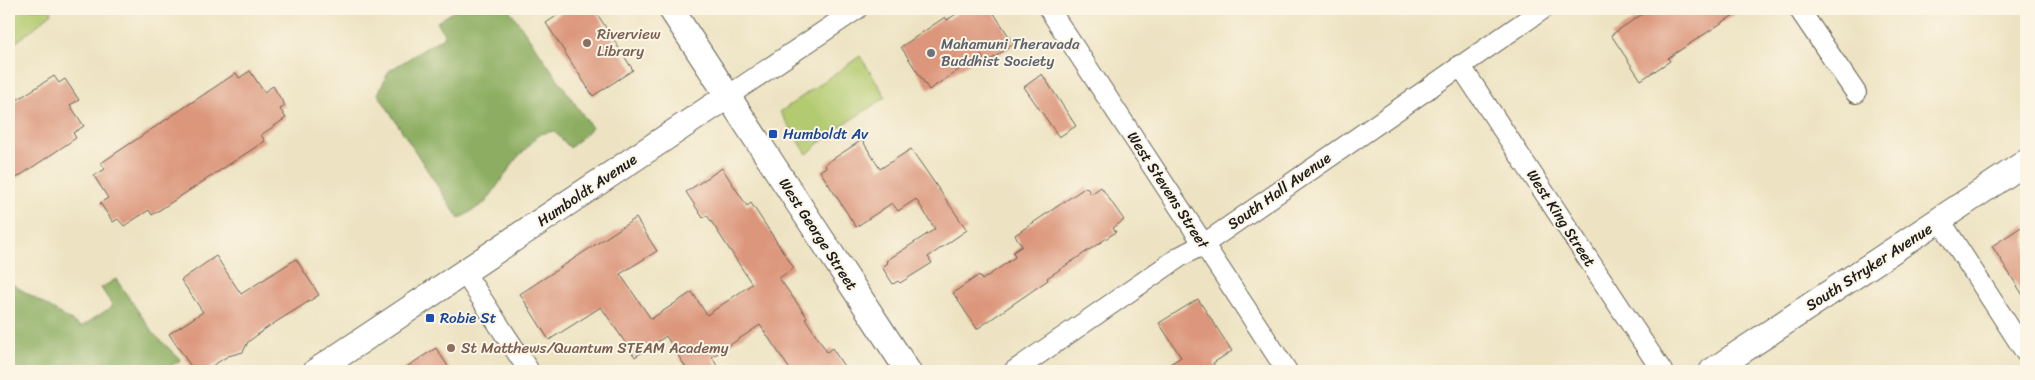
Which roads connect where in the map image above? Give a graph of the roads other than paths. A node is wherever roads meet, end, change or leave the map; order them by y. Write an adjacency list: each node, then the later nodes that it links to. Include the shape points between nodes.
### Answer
1 (672, 9): 8 (street, West George Street)
2 (858, 9): 8 (street, Humboldt Avenue)
3 (1049, 9): 11 (street, West Stevens Street)
4 (1543, 9): 6 (street, South Hall Avenue)
5 (1799, 9): 7 (street)
6 (1460, 65): 11 (street, South Hall Avenue); 19 (street, West King Street)
7 (1856, 93)
8 (728, 96): 12 (street, Humboldt Avenue); 16 (street, West George Street)
9 (2026, 162): 10 (street, South Stryker Avenue)
10 (1940, 220): 13 (street); 20 (street, South Stryker Avenue)
11 (1204, 244): 17 (street, South Hall Avenue, via 1181,256); 18 (street, West Stevens Street)
12 (464, 272): 14 (street, Humboldt Avenue); 15 (street)
13 (2026, 353)
14 (316, 371)
15 (529, 371)
16 (908, 371)
17 (1014, 371)
18 (1287, 371)
19 (1662, 371)
20 (1712, 371)

